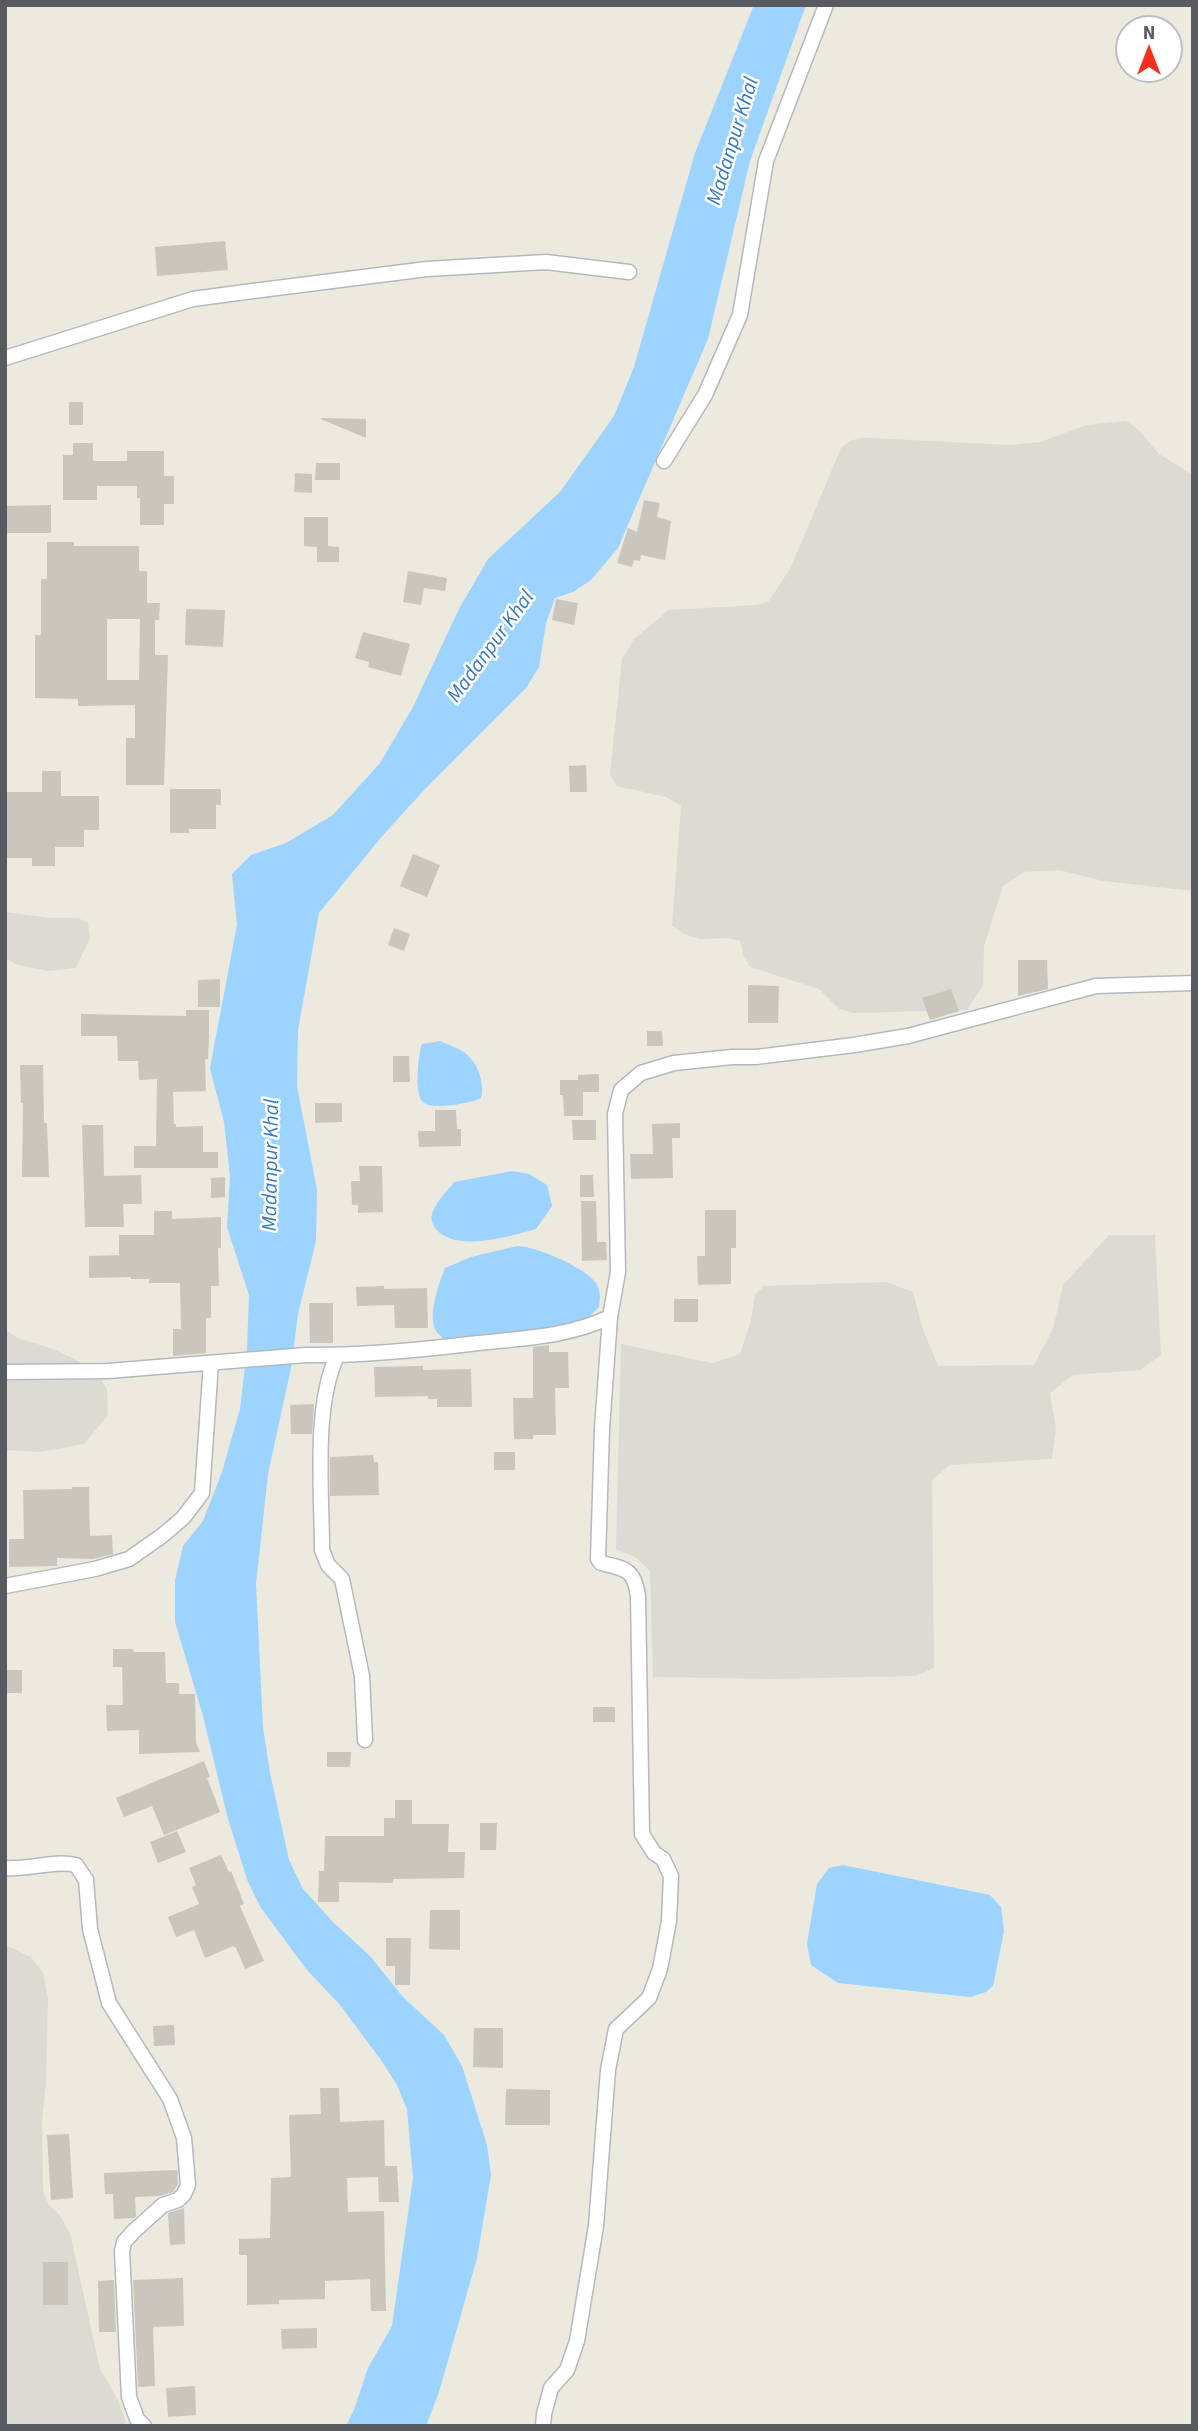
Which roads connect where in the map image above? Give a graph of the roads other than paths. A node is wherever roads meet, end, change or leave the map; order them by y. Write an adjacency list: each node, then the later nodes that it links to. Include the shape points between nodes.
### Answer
1 (825, 5): 4 (street, via 766,161 740,315 705,395)
2 (629, 272): 3 (street, via 546,262 427,270 193,299)
3 (5, 358)
4 (664, 461)
5 (1193, 983): 6 (street, via 1096,986 908,1036 674,1063 641,1073 621,1090 615,1114 618,1272)
6 (610, 1317): 7 (street, via 566,1334); 14 (street, via 598,1559 628,1571 635,1579 642,1834 663,1859 670,1876 669,1921 649,1998 616,2029 608,2070 593,2250 577,2341 567,2370 551,2388)
7 (337, 1356): 8 (street); 11 (street, via 325,1396 322,1550 328,1565 342,1579 362,1676)
8 (211, 1363): 9 (street); 10 (street, via 202,1493 183,1518 129,1559)
9 (5, 1372)
10 (5, 1586)
11 (365, 1740)
12 (5, 1868): 13 (street, via 60,1861 76,1865 86,1881 90,1928 110,2003 170,2099 184,2138 188,2185 184,2194 134,2231 122,2251 129,2398 136,2419)
13 (144, 2426)
14 (543, 2426)

